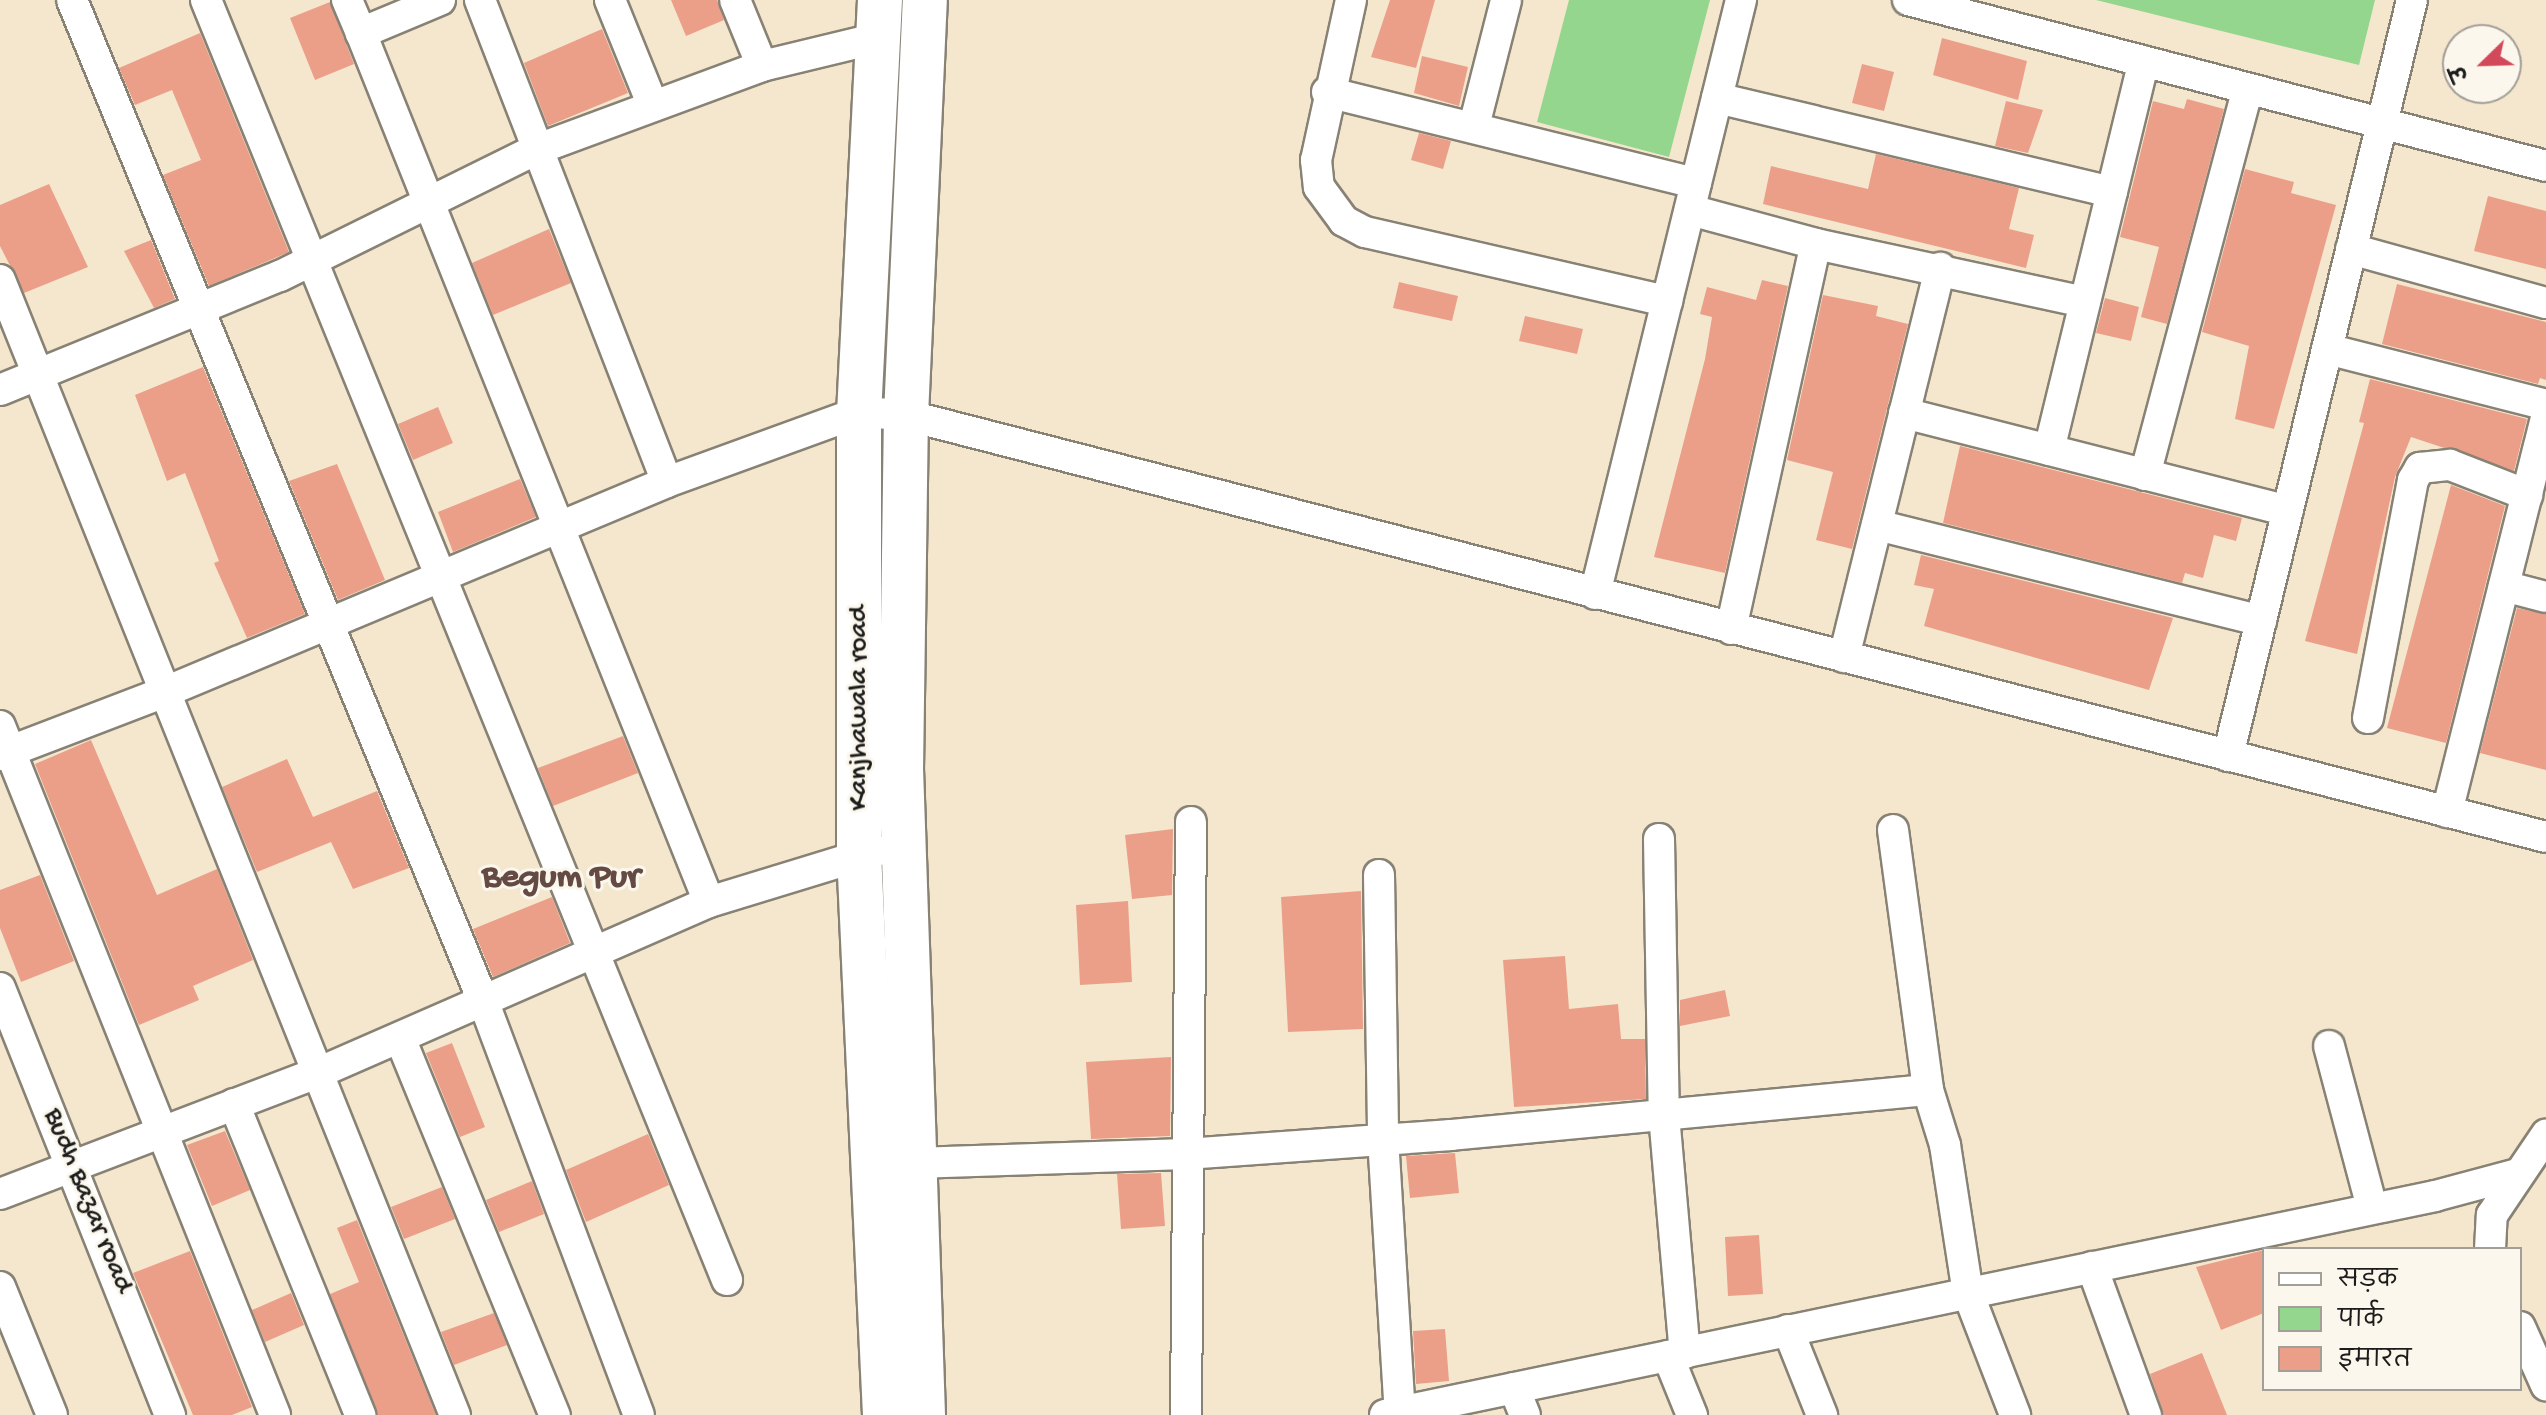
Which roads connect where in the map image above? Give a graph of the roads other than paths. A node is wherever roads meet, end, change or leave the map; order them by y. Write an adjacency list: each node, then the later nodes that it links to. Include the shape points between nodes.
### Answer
1 (72, 0): 37 (street)
2 (206, 0): 31 (street)
3 (347, 0): 15 (street)
4 (440, 0): 15 (street)
5 (480, 0): 24 (street)
6 (610, 0): 21 (street)
7 (735, 0): 17 (street)
8 (925, 0): 44 (main road, Kanjhawala road)
9 (1351, 0): 19 (street)
10 (1506, 0): 23 (street)
11 (1741, 0): 20 (street)
12 (1908, 0): 16 (street)
13 (2412, 0): 22 (street)
14 (879, 19): 17 (street); 42 (main road, Kanjhawala road)
15 (361, 33): 28 (street)
16 (2144, 61): 18 (street); 26 (street)
17 (762, 66): 21 (street)
18 (2248, 89): 22 (street); 47 (street)
19 (1327, 92): 23 (street); 34 (street, via 1316,160 1319,187 1344,221 1365,232)
20 (1717, 98): 26 (street); 27 (street)
21 (653, 106): 24 (street)
22 (2382, 124): 25 (street); 30 (street)
23 (1474, 126): 27 (street)
24 (535, 150): 28 (street); 48 (street)
25 (2546, 166)
26 (2112, 192): 35 (street)
27 (1693, 197): 29 (street); 34 (street)
28 (429, 200): 31 (street); 52 (street)
29 (1816, 244): 32 (street); 59 (street)
30 (2351, 249): 36 (street); 38 (street)
31 (310, 260): 37 (street); 53 (street)
32 (1940, 268): 35 (street); 43 (street)
33 (0, 280): 39 (street)
34 (1667, 301): 55 (street)
35 (2085, 302): 46 (street)
36 (2546, 303)
37 (199, 307): 39 (street); 58 (street)
38 (2327, 349): 41 (street); 50 (street)
39 (38, 377): 40 (street); 61 (street)
40 (0, 390)
41 (2546, 405)
42 (859, 412): 44 (street); 48 (street); 71 (main road, Kanjhawala road)
43 (1904, 413): 46 (street); 51 (street)
44 (906, 415): 55 (street); 70 (main road, Kanjhawala road)
45 (2546, 418): 49 (street)
46 (2049, 450): 47 (street)
47 (2145, 475): 50 (street)
48 (667, 482): 52 (street)
49 (2527, 495): 54 (street); 62 (street, via 2450,465 2420,468)
50 (2288, 511): 57 (street)
51 (1877, 525): 57 (street); 60 (street)
52 (558, 526): 53 (street); 73 (street)
53 (440, 575): 58 (street); 74 (street)
54 (2504, 586): 56 (street); 65 (street)
55 (1595, 594): 59 (street)
56 (2546, 597)
57 (2261, 621): 64 (street)
58 (324, 623): 61 (street); 76 (street)
59 (1731, 629): 60 (street)
60 (1844, 657): 64 (street)
61 (165, 692): 63 (street); 79 (street)
62 (2368, 718)
63 (3, 744): 83 (street)
64 (2228, 756): 65 (street)
65 (2447, 812): 68 (street)
66 (1191, 822): 86 (street)
67 (1893, 830): 80 (street)
68 (2546, 837)
69 (1659, 839): 82 (street)
70 (903, 848): 71 (street); 88 (main road, Kanjhawala road)
71 (859, 853): 73 (street); 110 (main road, Kanjhawala road)
72 (1379, 875): 85 (street)
73 (709, 902): 74 (street)
74 (597, 955): 76 (street); 94 (street)
75 (0, 988): 87 (street, Budh Bazar road)
76 (484, 1003): 77 (street); 109 (street)
77 (400, 1038): 79 (street); 108 (street)
78 (2329, 1046): 91 (street)
79 (320, 1072): 81 (street); 107 (street)
80 (1928, 1090): 82 (street); 96 (street, via 1945,1145)
81 (234, 1104): 83 (street); 106 (street)
82 (1664, 1115): 85 (street); 99 (street)
83 (163, 1129): 87 (street); 105 (street)
84 (2546, 1135): 89 (street)
85 (1383, 1138): 86 (street); 102 (street)
86 (1186, 1154): 88 (street); 112 (street)
87 (73, 1163): 90 (street); 104 (street, Budh Bazar road)
88 (915, 1163): 111 (main road, Kanjhawala road)
89 (2517, 1174): 91 (street); 92 (street, via 2492,1215)
90 (0, 1194)
91 (2372, 1208): 93 (street)
92 (2490, 1247)
93 (2092, 1267): 96 (street); 116 (street)
94 (727, 1280)
95 (0, 1287): 103 (street)
96 (1968, 1293): 97 (street); 115 (street)
97 (1788, 1330): 99 (street); 114 (street)
98 (2522, 1331): 100 (street)
99 (1676, 1354): 101 (street); 113 (street)
100 (2546, 1385)
101 (1520, 1402): 102 (street)
102 (1395, 1414)
103 (52, 1415)
104 (170, 1415)
105 (275, 1415)
106 (360, 1415)
107 (455, 1415)
108 (555, 1415)
109 (639, 1415)
110 (885, 1415)
111 (923, 1415)
112 (1186, 1415)
113 (1692, 1415)
114 (1822, 1415)
115 (2015, 1415)
116 (2146, 1415)

